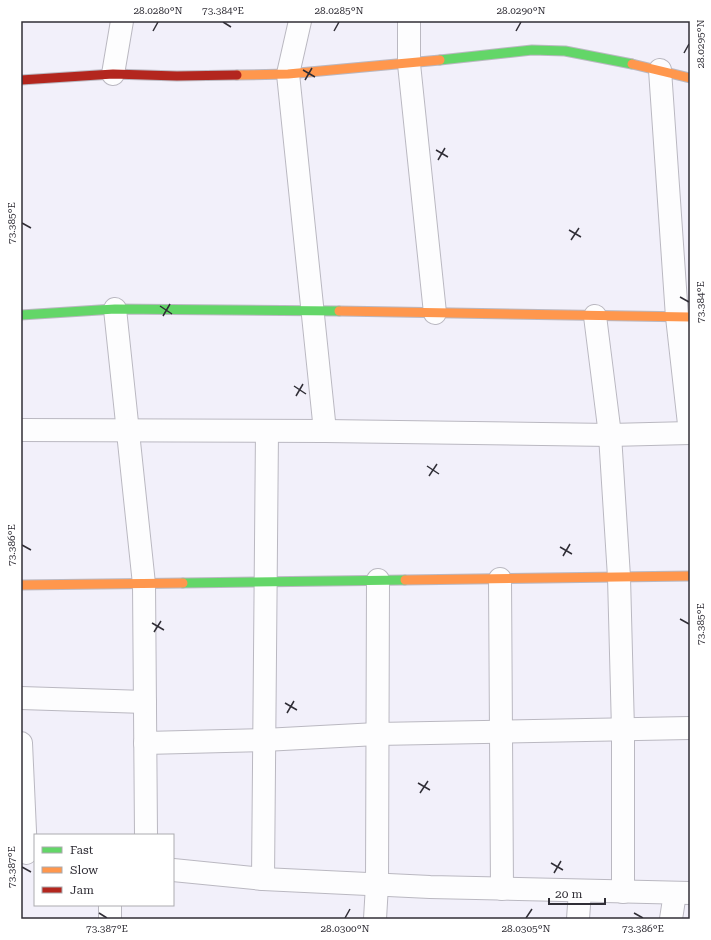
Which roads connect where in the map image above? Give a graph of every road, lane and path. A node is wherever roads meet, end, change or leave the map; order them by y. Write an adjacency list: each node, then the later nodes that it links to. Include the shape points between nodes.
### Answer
1 (122, 21): 6 (street)
2 (300, 21): 7 (street)
3 (409, 21): 4 (street)
4 (409, 64): 5 (street, via 532,50 565,51); 7 (street); 12 (street)
5 (660, 70): 8 (street); 15 (street)
6 (113, 74): 7 (street); 9 (street)
7 (288, 74): 11 (street)
8 (690, 78)
9 (21, 80)
10 (115, 310): 11 (street); 13 (street); 17 (street)
11 (312, 311): 12 (street); 19 (street)
12 (435, 313): 14 (street)
13 (21, 315)
14 (595, 316): 15 (street); 21 (street)
15 (683, 317): 20 (street)
16 (21, 430): 17 (street)
17 (128, 431): 18 (street); 27 (street)
18 (267, 431): 19 (street); 26 (street)
19 (325, 431): 21 (street)
20 (690, 433): 21 (street)
21 (610, 435): 23 (street)
22 (690, 576): 23 (street)
23 (619, 577): 24 (street); 32 (street)
24 (500, 578): 25 (street); 33 (street)
25 (378, 580): 26 (street); 34 (street)
26 (266, 582): 27 (street); 35 (street)
27 (144, 584): 28 (street); 30 (street)
28 (21, 585)
29 (21, 698): 30 (street)
30 (145, 702): 37 (street)
31 (690, 728): 32 (street)
32 (623, 730): 33 (street); 45 (street)
33 (500, 732): 34 (street); 43 (street)
34 (378, 734): 35 (street); 42 (street)
35 (264, 740): 37 (street); 41 (street)
36 (21, 743): 39 (street)
37 (145, 743): 38 (street)
38 (146, 834)
39 (27, 853)
40 (174, 870): 41 (street)
41 (263, 879): 42 (street)
42 (378, 885): 43 (street); 49 (street)
43 (502, 889): 44 (street)
44 (580, 891): 45 (street); 50 (street)
45 (623, 892): 46 (street)
46 (682, 893): 51 (street)
47 (110, 906): 48 (street)
48 (110, 919)
49 (375, 919)
50 (578, 919)
51 (671, 919)

